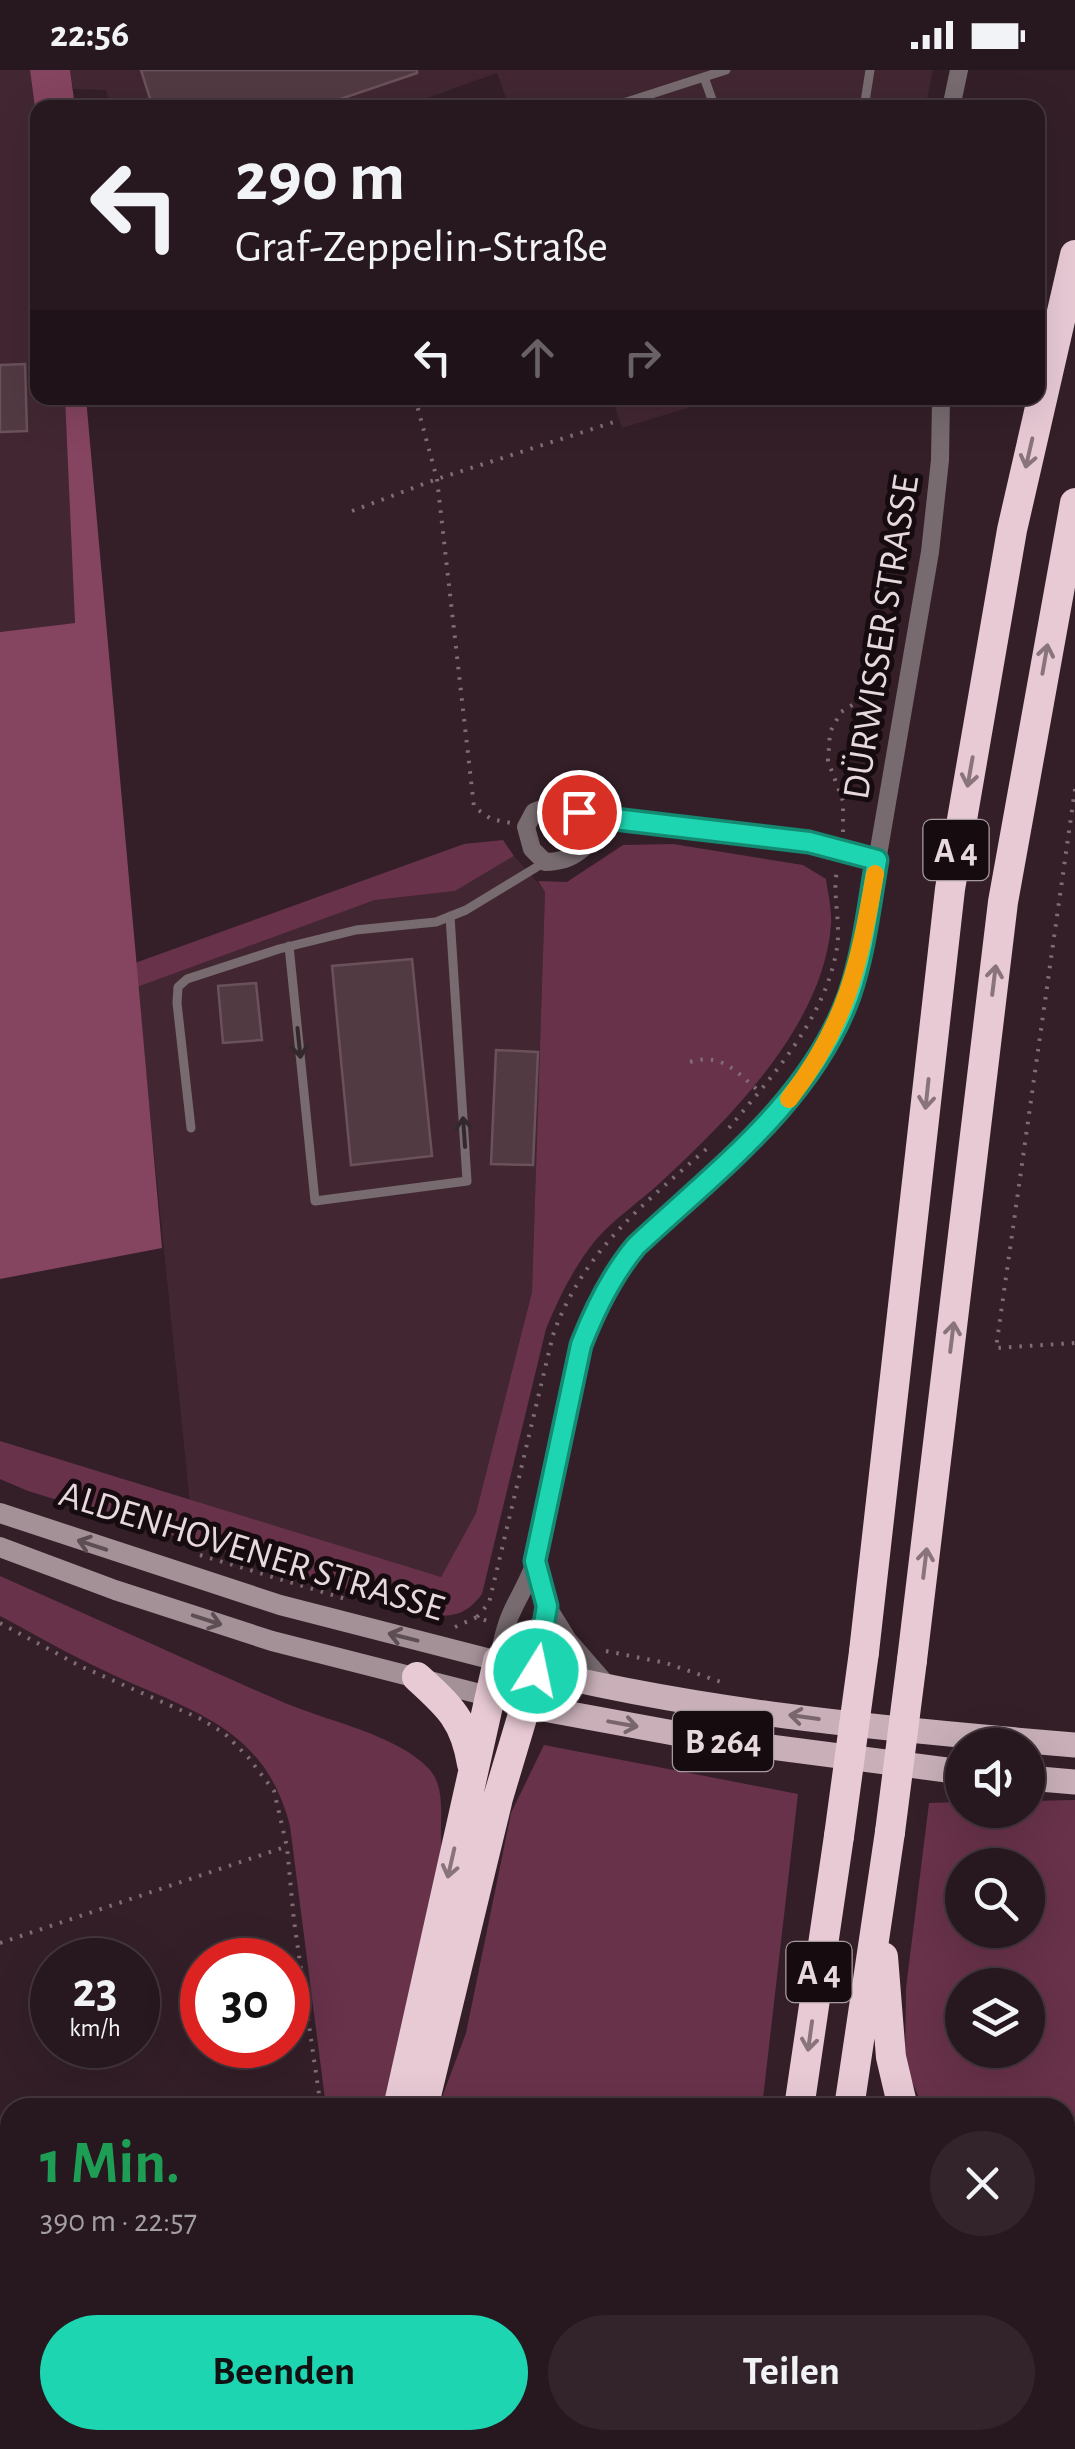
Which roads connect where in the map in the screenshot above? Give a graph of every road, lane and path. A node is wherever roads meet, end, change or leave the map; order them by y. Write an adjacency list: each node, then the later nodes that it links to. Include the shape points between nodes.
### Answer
1 (726, 70): 4 (lane)
2 (870, 70): 7 (lane)
3 (959, 70): 8 (street)
4 (704, 78): 5 (lane); 6 (lane)
5 (634, 100)
6 (712, 100)
7 (865, 100)
8 (953, 100)
9 (1075, 256): 10 (highway, A 4, one-way to 10, bridge)
10 (1045, 386)
11 (417, 405): 15 (path)
12 (940, 405): 23 (street, DÜRWISSER STRASSE, via 930,552)
13 (1041, 405): 55 (highway, A 4, one-way to 55, bridge, via 1012,530 950,889 864,1652)
14 (614, 422): 15 (path)
15 (437, 479): 17 (path); 21 (path, via 474,807 491,819)
16 (1075, 503): 50 (highway, A 4, one-way to 16, bridge, via 1002,902)
17 (352, 512)
18 (887, 683): 22 (path, via 842,712 830,732 828,761 845,814)
19 (1075, 789): 32 (path, via 996,1348)
20 (606, 818): 21 (street, via 552,805 534,812); 22 (street); 24 (street, via 564,862)
21 (526, 827): 24 (street, via 532,849)
22 (841, 850): 23 (street); 28 (path, via 834,883 837,948 826,986)
23 (877, 860): 30 (street, DÜRWISSER STRASSE, via 848,996 833,1034)
24 (546, 862): 25 (lane)
25 (450, 916): 26 (lane); 26 (lane, one-way to 25, via 315,1201 467,1182)
26 (290, 946): 31 (lane, via 178,986)
27 (690, 1062): 28 (path, via 707,1056 724,1062)
28 (760, 1092): 29 (path); 30 (path)
29 (748, 1105)
30 (780, 1110): 35 (street, DÜRWISSER STRASSE, via 636,1246 604,1293 581,1345)
31 (191, 1128)
32 (1075, 1343)
33 (0, 1513): 38 (main road, ALDENHOVENER STRASSE, one-way to 33, via 280,1605)
34 (0, 1546): 40 (main road, ALDENHOVENER STRASSE, one-way to 40, via 272,1641)
35 (535, 1561): 36 (street, DÜRWISSER STRASSE); 38 (street, DÜRWISSER STRASSE, via 508,1619)
36 (547, 1606): 39 (street, DÜRWISSER STRASSE); 41 (street, DÜRWISSER STRASSE)
37 (0, 1623): 49 (path, via 224,1733 274,1791)
38 (498, 1661): 39 (main road, ALDENHOVENER STRASSE / B 264); 42 (highway)
39 (536, 1671): 41 (main road, ALDENHOVENER STRASSE / B 264); 43 (highway)
40 (416, 1677): 42 (main road, ALDENHOVENER STRASSE); 45 (highway, via 460,1722)
41 (609, 1688): 44 (main road, ALDENHOVENER STRASSE / B 264, one-way to 41, via 882,1729)
42 (491, 1696): 43 (main road, ALDENHOVENER STRASSE); 45 (highway)
43 (528, 1706): 46 (main road, ALDENHOVENER STRASSE / B 264, one-way to 46, via 701,1738); 54 (highway, via 498,1798)
44 (1075, 1746)
45 (472, 1768): 53 (highway, one-way to 53)
46 (945, 1770)
47 (1045, 1779): 48 (main road)
48 (1075, 1782)
49 (287, 1846): 51 (path); 52 (path)
50 (879, 1904): 56 (highway, A 4); 57 (highway, via 891,2057)
51 (0, 1943)
52 (320, 2098)
53 (400, 2098)
54 (425, 2098)
55 (800, 2098)
56 (850, 2098)
57 (901, 2098)

